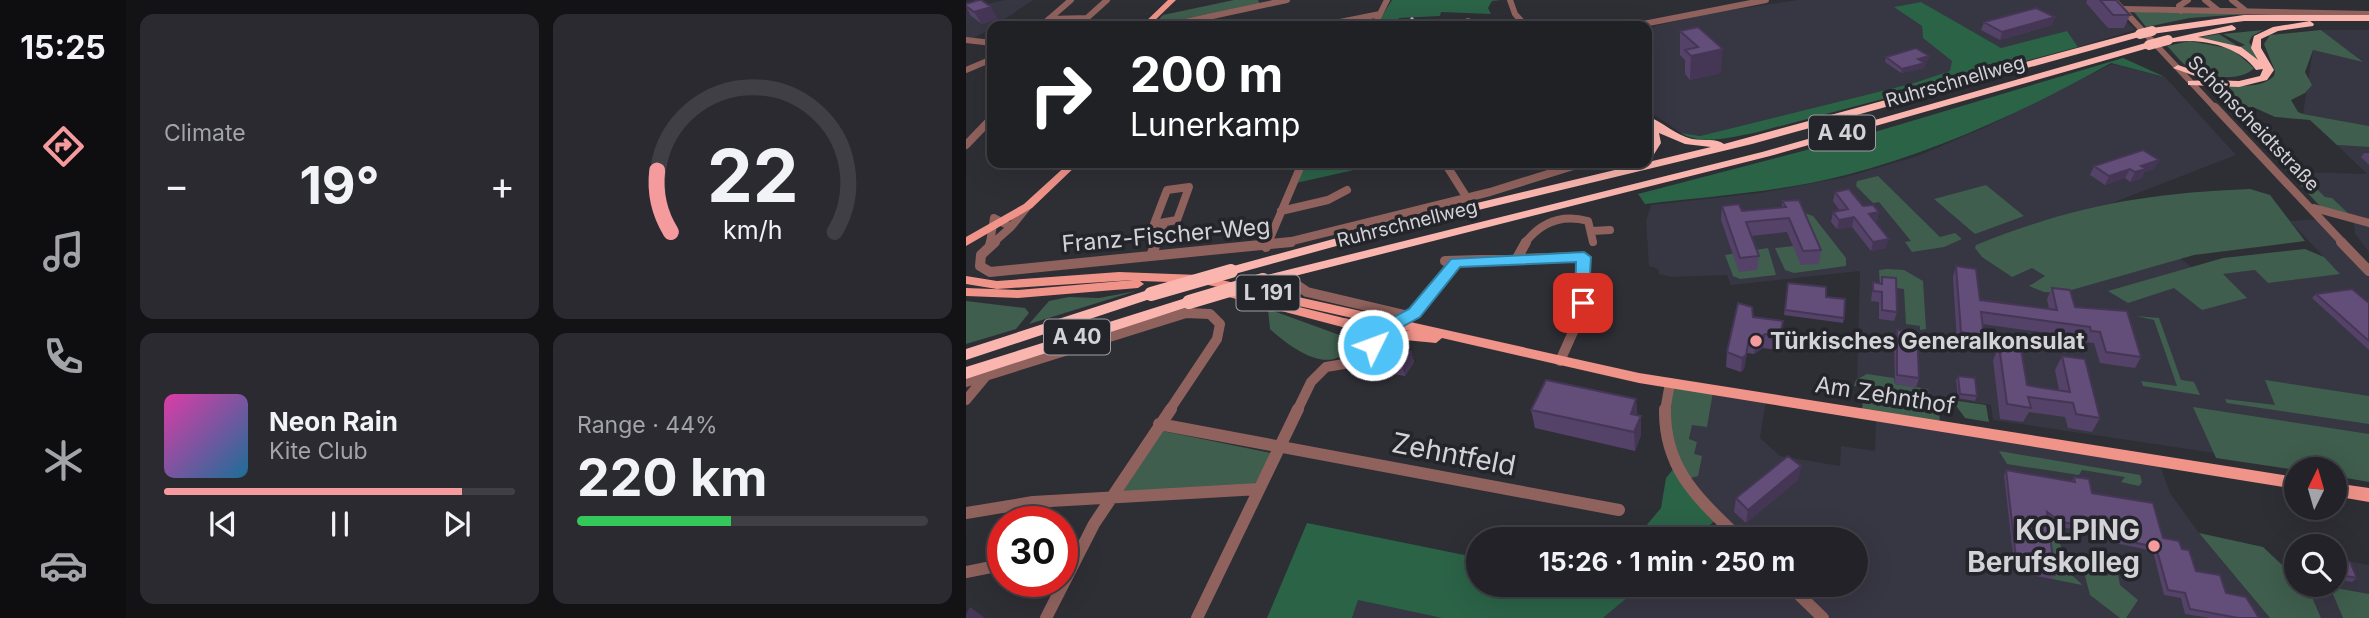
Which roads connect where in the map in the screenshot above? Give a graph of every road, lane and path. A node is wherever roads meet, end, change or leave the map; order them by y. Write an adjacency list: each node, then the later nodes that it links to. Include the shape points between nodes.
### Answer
1 (1071, 0): 20 (street)
2 (1107, 0): 20 (street, via 1087,18)
3 (1172, 0): 22 (main road)
4 (1287, 0): 23 (street)
5 (1387, 0): 18 (street)
6 (1510, 0): 26 (street)
7 (1722, 0): 13 (street)
8 (1766, 0): 13 (street)
9 (2114, 0): 14 (street, Schönscheidtstraße)
10 (2188, 0): 15 (street, via 2179,6)
11 (2206, 0): 16 (street)
12 (2232, 0): 17 (street)
13 (1727, 6): 27 (street)
14 (2124, 9): 15 (street); 35 (street, Schönscheidtstraße)
15 (2181, 11): 16 (street)
16 (2219, 11): 17 (street)
17 (2246, 12): 19 (street)
18 (1380, 14): 24 (street); 25 (street)
19 (2369, 16): 30 (highway, Ruhrschnellweg / A 40, via 2244,18)
20 (1049, 19): 21 (street)
21 (1047, 21)
22 (1150, 21)
23 (1189, 21)
24 (1345, 21)
25 (1376, 21)
26 (1521, 21)
27 (1652, 22)
28 (2311, 24): 29 (highway, Ruhrschnellweg / A 40); 32 (highway, Ruhrschnellweg / A 40, via 2219,29); 38 (highway, via 2276,29 2257,38 2256,48 2269,70 2265,77)
29 (2369, 25)
30 (2147, 36): 32 (highway, Ruhrschnellweg / A 40, bridge); 43 (highway, Ruhrschnellweg / A 40); 85 (highway, Ruhrschnellweg / A 40, bridge, via 1766,154 1263,280)
31 (966, 40): 33 (street)
32 (2168, 40): 38 (highway, via 2222,44 2258,64 2254,75)
33 (987, 42)
34 (987, 62): 36 (street)
35 (2178, 68): 37 (street, Schönscheidtstraße); 38 (highway)
36 (966, 70)
37 (2189, 81): 38 (highway); 39 (street, Schönscheidtstraße)
38 (2221, 81): 39 (highway, via 2209,88)
39 (2206, 98): 57 (street, Schönscheidtstraße)
40 (1652, 125): 43 (highway, via 1686,142)
41 (987, 129): 44 (street)
42 (1652, 129): 45 (highway, via 1656,143)
43 (1748, 142): 46 (highway, Ruhrschnellweg / A 40)
44 (966, 145)
45 (1652, 149)
46 (1652, 166)
47 (1067, 168): 59 (main road)
48 (1068, 168): 59 (main road, via 1028,206)
49 (1300, 168): 58 (street)
50 (1448, 168): 56 (street)
51 (1566, 168): 56 (street, Franz-Fischer-Weg)
52 (1626, 168): 54 (highway)
53 (1643, 168): 54 (highway, Ruhrschnellweg / A 40)
54 (1598, 179): 82 (highway, Ruhrschnellweg / A 40, bridge, via 1231,271)
55 (1347, 190): 58 (street, via 1328,201)
56 (1467, 198): 68 (street, Franz-Fischer-Weg)
57 (2308, 204): 61 (street, Schönscheidtstraße); 62 (street)
58 (1280, 211): 68 (street)
59 (1000, 223): 65 (main road); 67 (street, Franz-Fischer-Weg); 67 (street)
60 (1164, 224): 60 (street, via 1179,218 1189,187 1165,192 1152,223); 69 (street)
61 (2327, 224): 62 (street); 71 (street, Schönscheidtstraße)
62 (2369, 224)
63 (1610, 230): 64 (street)
64 (1592, 231): 66 (street); 70 (street, via 1588,221 1579,217 1543,225 1522,242)
65 (967, 238): 67 (street)
66 (1593, 242)
67 (990, 245): 69 (street, Franz-Fischer-Weg, via 979,262 982,269 994,272)
68 (1266, 247): 69 (street, Franz-Fischer-Weg)
69 (1151, 255)
70 (1516, 260): 75 (street, via 1450,261); 83 (street, via 1584,257 1580,314)
71 (2369, 271)
72 (966, 280): 77 (main road, L 191, via 997,285 1119,276 1183,277)
73 (1298, 286): 75 (street)
74 (966, 292): 76 (main road, L 191, via 1018,294 1174,283)
75 (1409, 316): 77 (street)
76 (1346, 323): 78 (main road, L 191); 84 (street, via 1356,339)
77 (1396, 323): 78 (street); 80 (main road, Am Zehnthof / L 191)
78 (1384, 332): 79 (main road, Am Zehnthof / L 191); 81 (street)
79 (1407, 336): 80 (main road, Am Zehnthof / L 191); 81 (street, Am Zehnthof)
80 (1468, 340): 83 (main road, Am Zehnthof / L 191)
81 (1364, 354): 84 (street, Am Zehnthof)
82 (966, 355)
83 (1560, 361): 88 (main road, Am Zehnthof / L 191)
84 (1346, 362): 91 (street, Am Zehnthof, via 1326,367 1316,376)
85 (966, 373)
86 (986, 376): 87 (street); 89 (street); 90 (street, via 1186,313 1213,316 1221,327 1217,339)
87 (966, 382)
88 (1670, 383): 92 (main road, Am Zehnthof / L 191); 99 (street, via 1663,422 1672,462 1682,480)
89 (966, 400)
90 (1160, 424): 91 (street, Zehntfeld); 96 (street)
91 (1281, 447): 93 (street, Am Zehnthof); 97 (street, Zehntfeld)
92 (2284, 481)
93 (1259, 489): 96 (street); 104 (street, Am Zehnthof)
94 (2347, 491): 95 (main road)
95 (2369, 495)
96 (1112, 498): 98 (street, via 1033,502); 103 (street, via 1080,547)
97 (1619, 510)
98 (966, 513)
99 (1728, 527)
100 (987, 568): 101 (street)
101 (966, 572)
102 (1801, 597): 105 (street)
103 (1046, 618)
104 (1198, 618)
105 (1823, 618)

